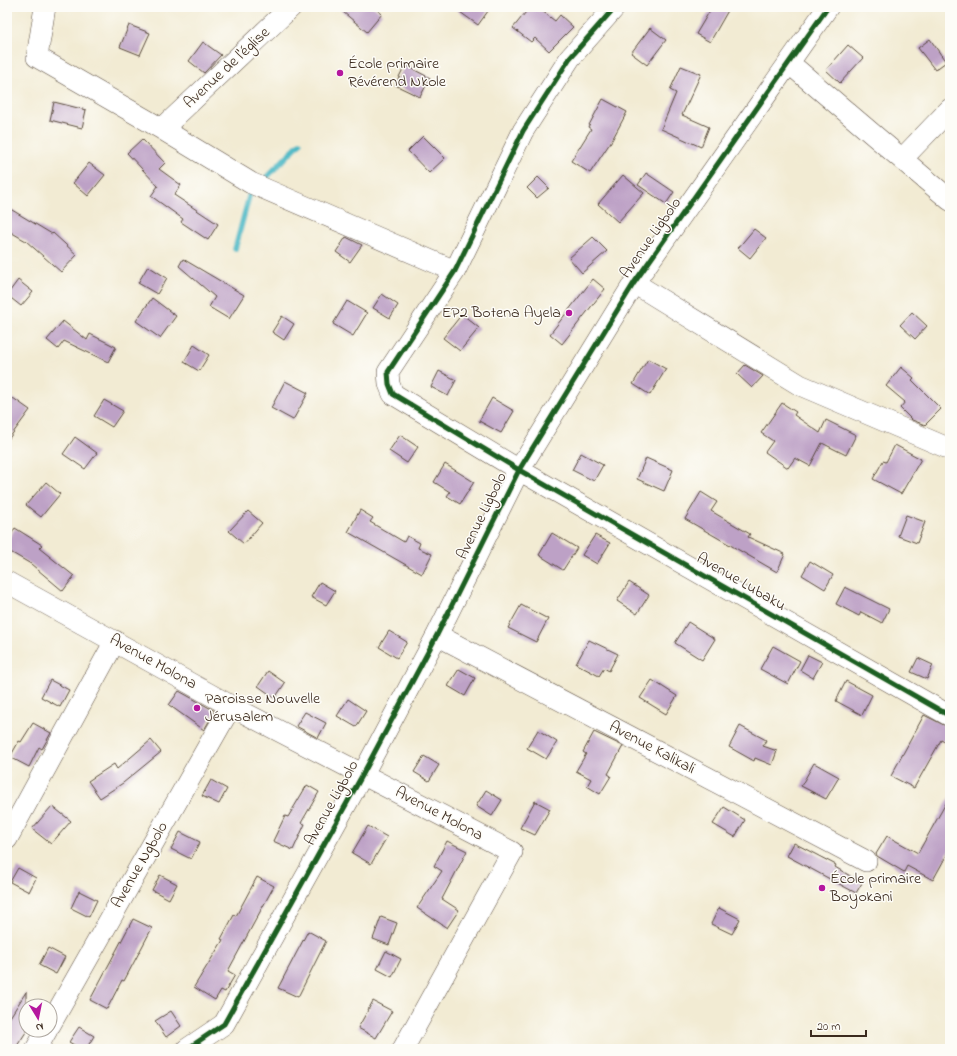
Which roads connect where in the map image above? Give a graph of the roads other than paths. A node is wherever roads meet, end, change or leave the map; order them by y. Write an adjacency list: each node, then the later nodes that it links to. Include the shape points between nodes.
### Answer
1 (44, 7): 7 (street, via 37,57)
2 (291, 7): 7 (street, Avenue de l'église)
3 (615, 7): 10 (street, Avenue Lubaku, via 570,58 523,132)
4 (828, 7): 5 (street, Avenue Ligbolo)
5 (789, 63): 8 (street); 11 (street, Avenue Ligbolo)
6 (950, 110): 8 (street)
7 (162, 129): 10 (street, via 258,186)
8 (902, 159): 9 (street)
9 (950, 200)
10 (455, 271): 13 (street, Avenue Lubaku, via 388,372 389,384 393,394 404,402)
11 (634, 283): 12 (street, via 800,385); 13 (street, Avenue Ligbolo)
12 (950, 449)
13 (519, 470): 15 (street, Avenue Ligbolo); 18 (street, Avenue Lubaku)
14 (7, 582): 16 (street, Avenue Molona)
15 (437, 634): 19 (street, Avenue Ligbolo); 21 (street, Avenue Kalikali)
16 (115, 641): 17 (street, Avenue Molona); 20 (street)
17 (231, 706): 19 (street, Avenue Molona); 22 (street, Avenue Ngbolo)
18 (950, 716)
19 (363, 774): 25 (street, Avenue Ligbolo, via 224,1024); 26 (street, Avenue Molona, via 512,852)
20 (7, 840)
21 (866, 861)
22 (58, 1011)
23 (42, 1038): 24 (street)
24 (36, 1049)
25 (187, 1049)
26 (403, 1049)

